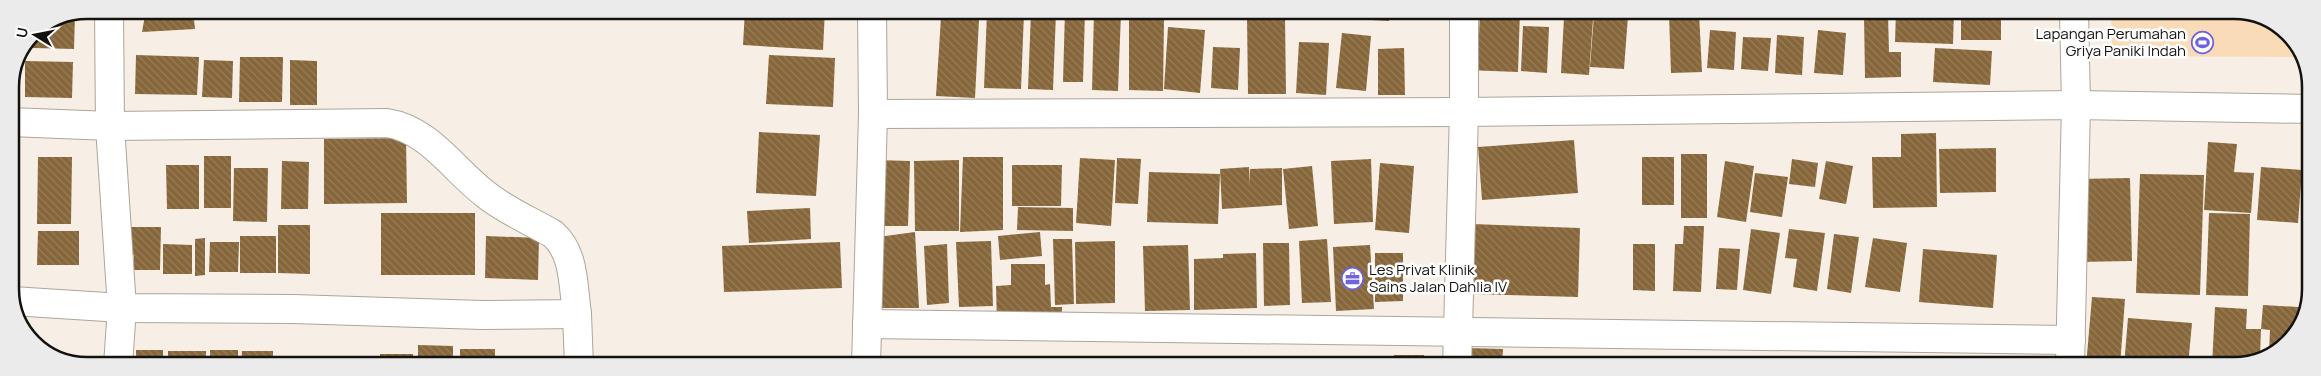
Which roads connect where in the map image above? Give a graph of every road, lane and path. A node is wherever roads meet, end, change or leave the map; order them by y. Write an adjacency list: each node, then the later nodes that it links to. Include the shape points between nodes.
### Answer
1 (109, 19): 10 (street)
2 (872, 19): 8 (street)
3 (1464, 19): 7 (street)
4 (2074, 19): 5 (street)
5 (2076, 105): 6 (street); 7 (street); 16 (street)
6 (2302, 109)
7 (1464, 112): 8 (street); 15 (street)
8 (873, 114): 14 (street)
9 (19, 122): 10 (street)
10 (110, 126): 12 (street); 13 (street, via 402,125 419,135 485,194 561,240 568,252)
11 (20, 302): 12 (street)
12 (122, 308): 13 (street); 17 (street)
13 (577, 314): 18 (street)
14 (867, 324): 15 (street); 19 (street)
15 (1459, 332): 16 (street); 20 (street)
16 (2070, 353)
17 (119, 357)
18 (579, 357)
19 (866, 357)
20 (1458, 357)

